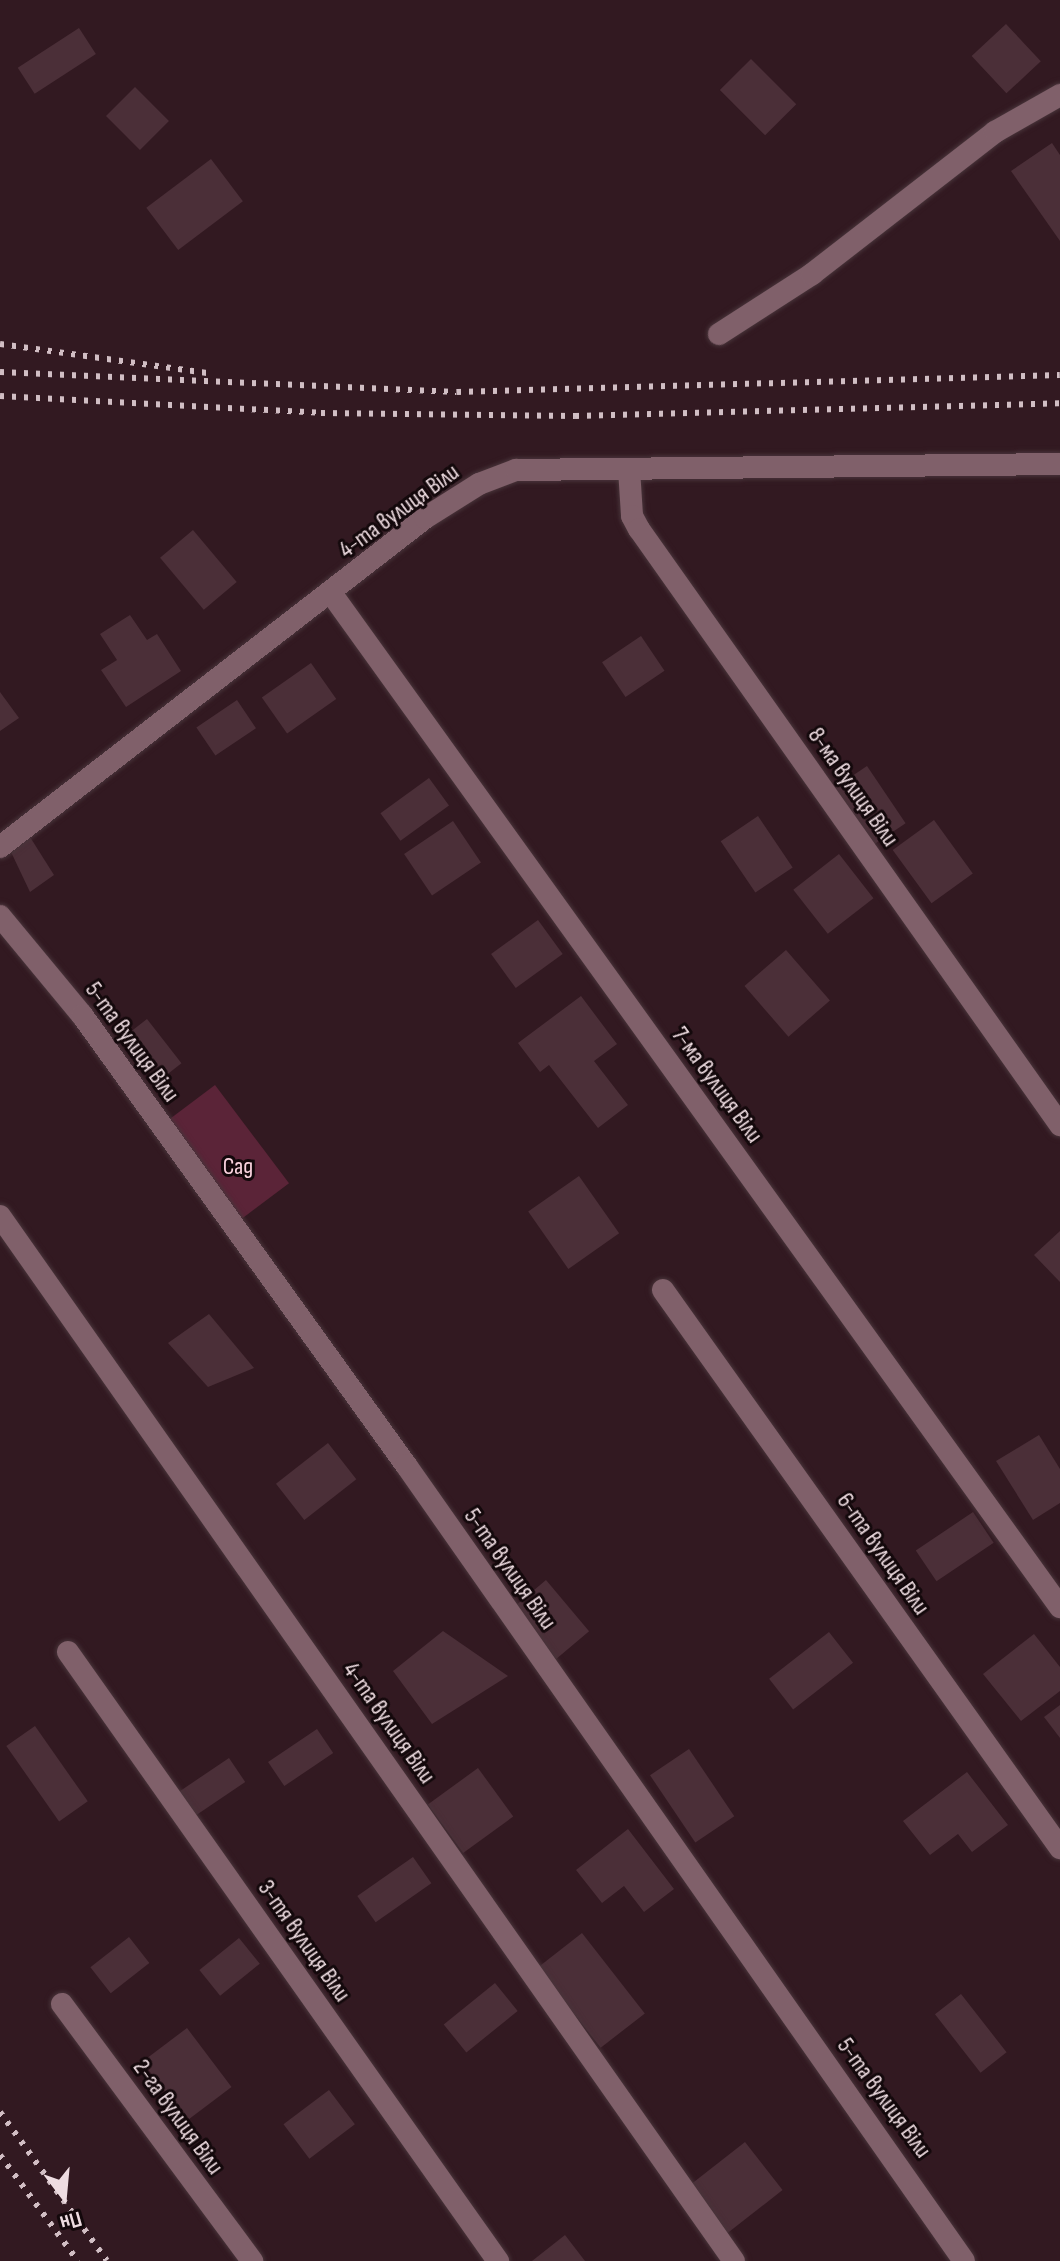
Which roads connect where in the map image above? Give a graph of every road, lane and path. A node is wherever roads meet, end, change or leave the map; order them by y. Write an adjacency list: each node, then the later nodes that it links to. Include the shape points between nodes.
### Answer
1 (1060, 95): 2 (street, via 995,132 812,274)
2 (719, 334)
3 (1060, 464): 4 (street, 4-та вулиця Віли)
4 (629, 469): 5 (street, 4-та вулиця Віли, via 516,470 479,484 425,518); 8 (street, 8-ма вулиця Віли, via 632,516 639,529)
5 (331, 593): 6 (street, 4-та вулиця Віли); 11 (street, 7-ма вулиця Віли)
6 (0, 847)
7 (0, 916): 18 (street, 5-та вулиця Віли, via 82,1015 406,1465)
8 (1060, 1125)
9 (0, 1216): 17 (street, 4-та вулиця Віли)
10 (663, 1290): 13 (street, 6-та вулиця Віли)
11 (1060, 1607)
12 (68, 1652): 16 (street, 3-тя вулиця Віли)
13 (1060, 1848)
14 (62, 2004): 15 (street, 2-га вулиця Віли)
15 (252, 2261)
16 (498, 2261)
17 (734, 2261)
18 (964, 2261)

